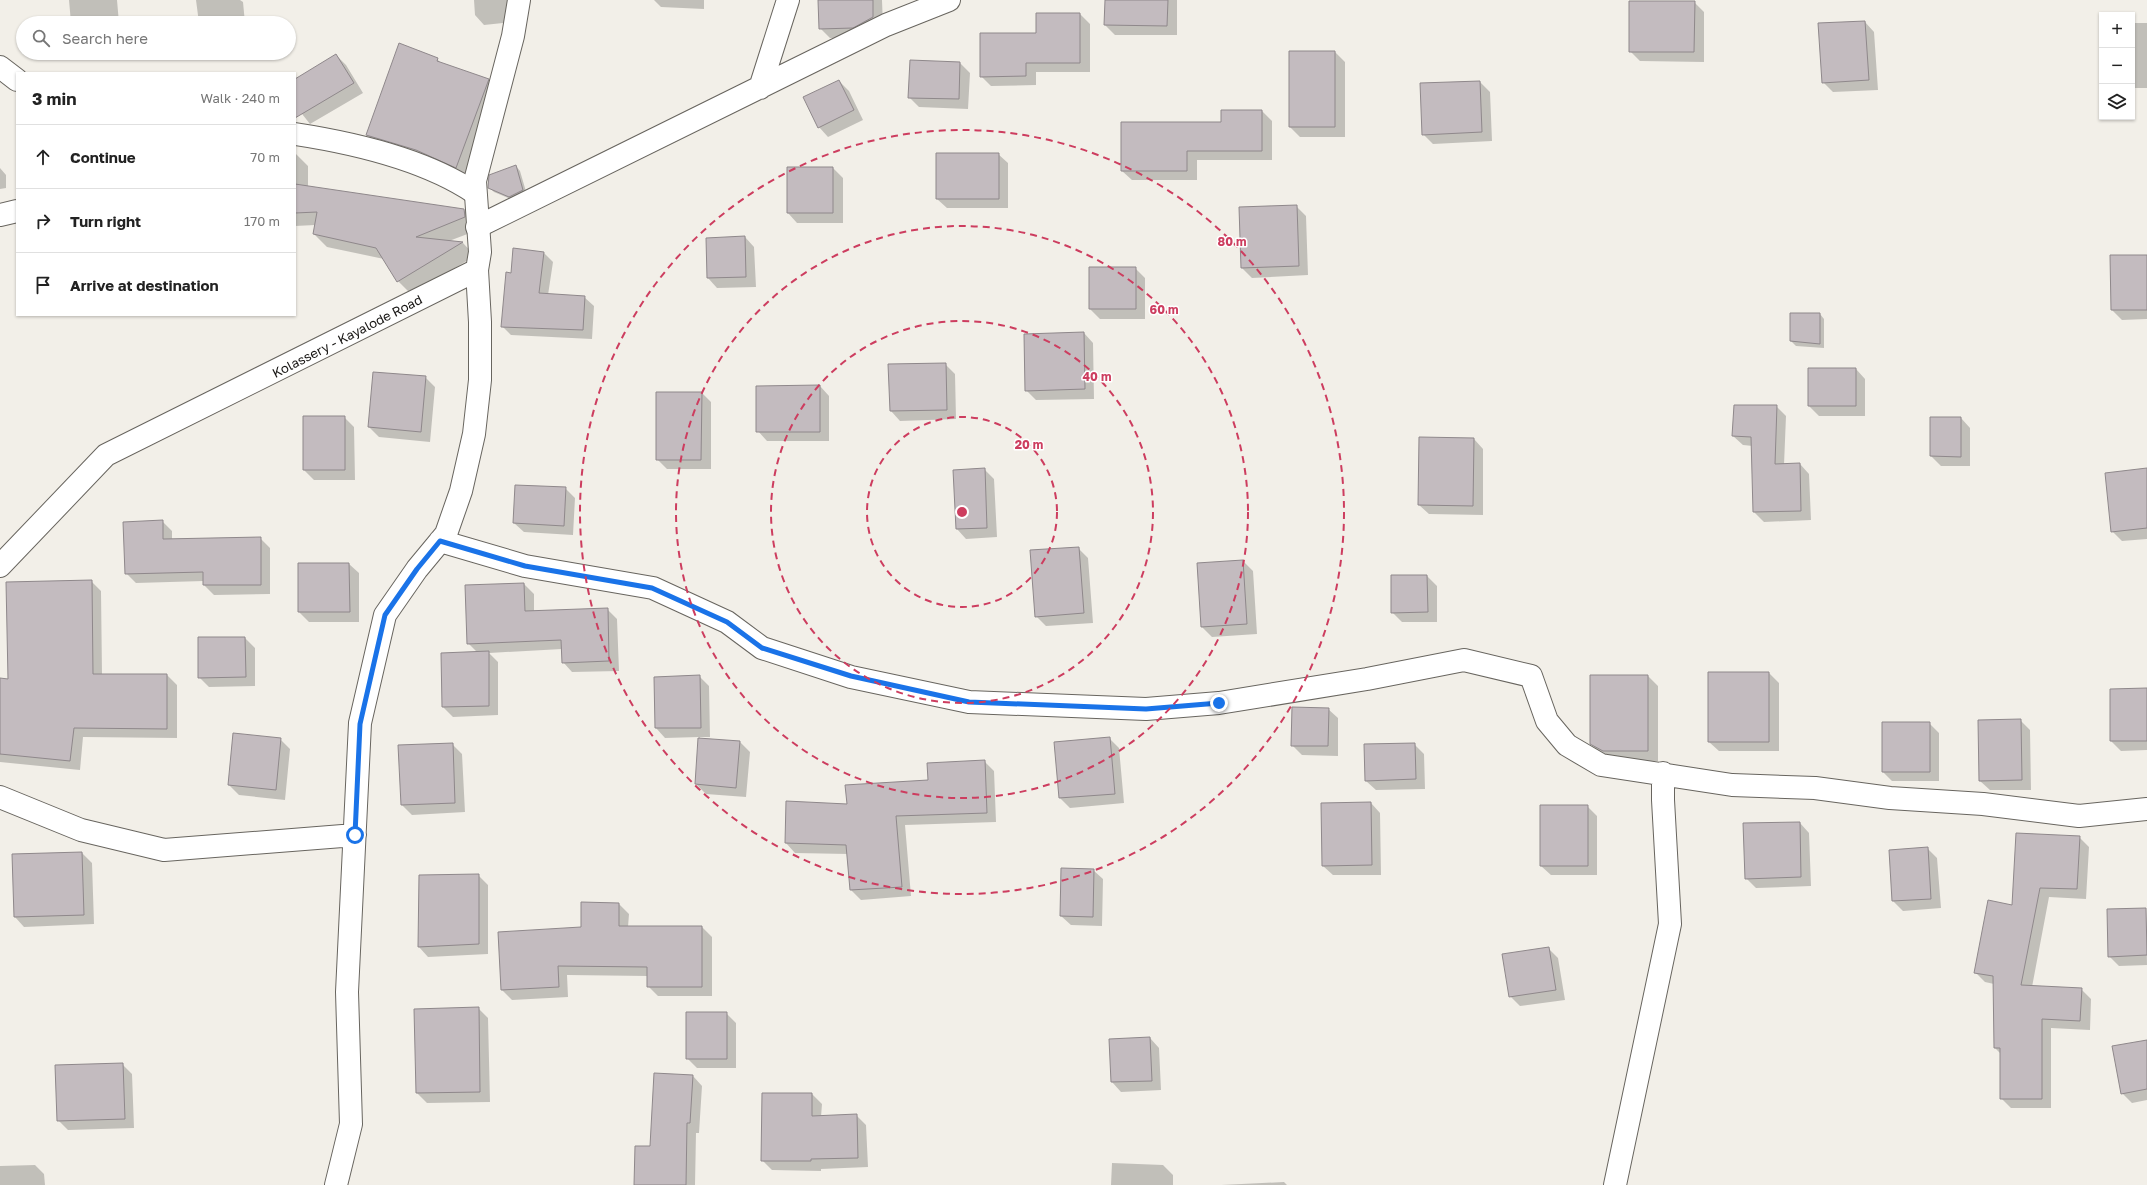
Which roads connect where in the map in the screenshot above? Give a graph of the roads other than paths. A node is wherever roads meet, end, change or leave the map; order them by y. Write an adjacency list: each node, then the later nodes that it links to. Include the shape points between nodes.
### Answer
1 (519, 0): 8 (street, via 513,36 475,181)
2 (788, 0): 6 (street)
3 (949, 0): 6 (street, via 886,25)
4 (0, 68): 5 (street)
5 (16, 79)
6 (760, 88): 11 (street)
7 (296, 134): 8 (street, via 382,152 456,180)
8 (475, 193): 11 (street)
9 (16, 210): 10 (street)
10 (0, 215)
11 (477, 228): 12 (street, via 480,252)
12 (477, 270): 13 (street, via 480,380 474,434 461,491 446,534); 14 (street, Kolassery - Kayalode Road, via 106,455)
13 (440, 541): 15 (street, via 525,566 652,588 727,622 762,648 851,676 969,702 1161,708 1219,703 1464,660 1531,676 1547,721 1567,745 1601,765); 18 (street, via 385,615 360,724)
14 (0, 566)
15 (1663, 773): 17 (street, via 1732,785 1815,788 1890,798 1983,804 2079,816); 20 (street, via 1670,924)
16 (0, 797): 18 (street, via 81,830 164,850)
17 (2147, 809)
18 (355, 835): 19 (street, via 347,992 351,1124)
19 (336, 1185)
20 (1614, 1185)

